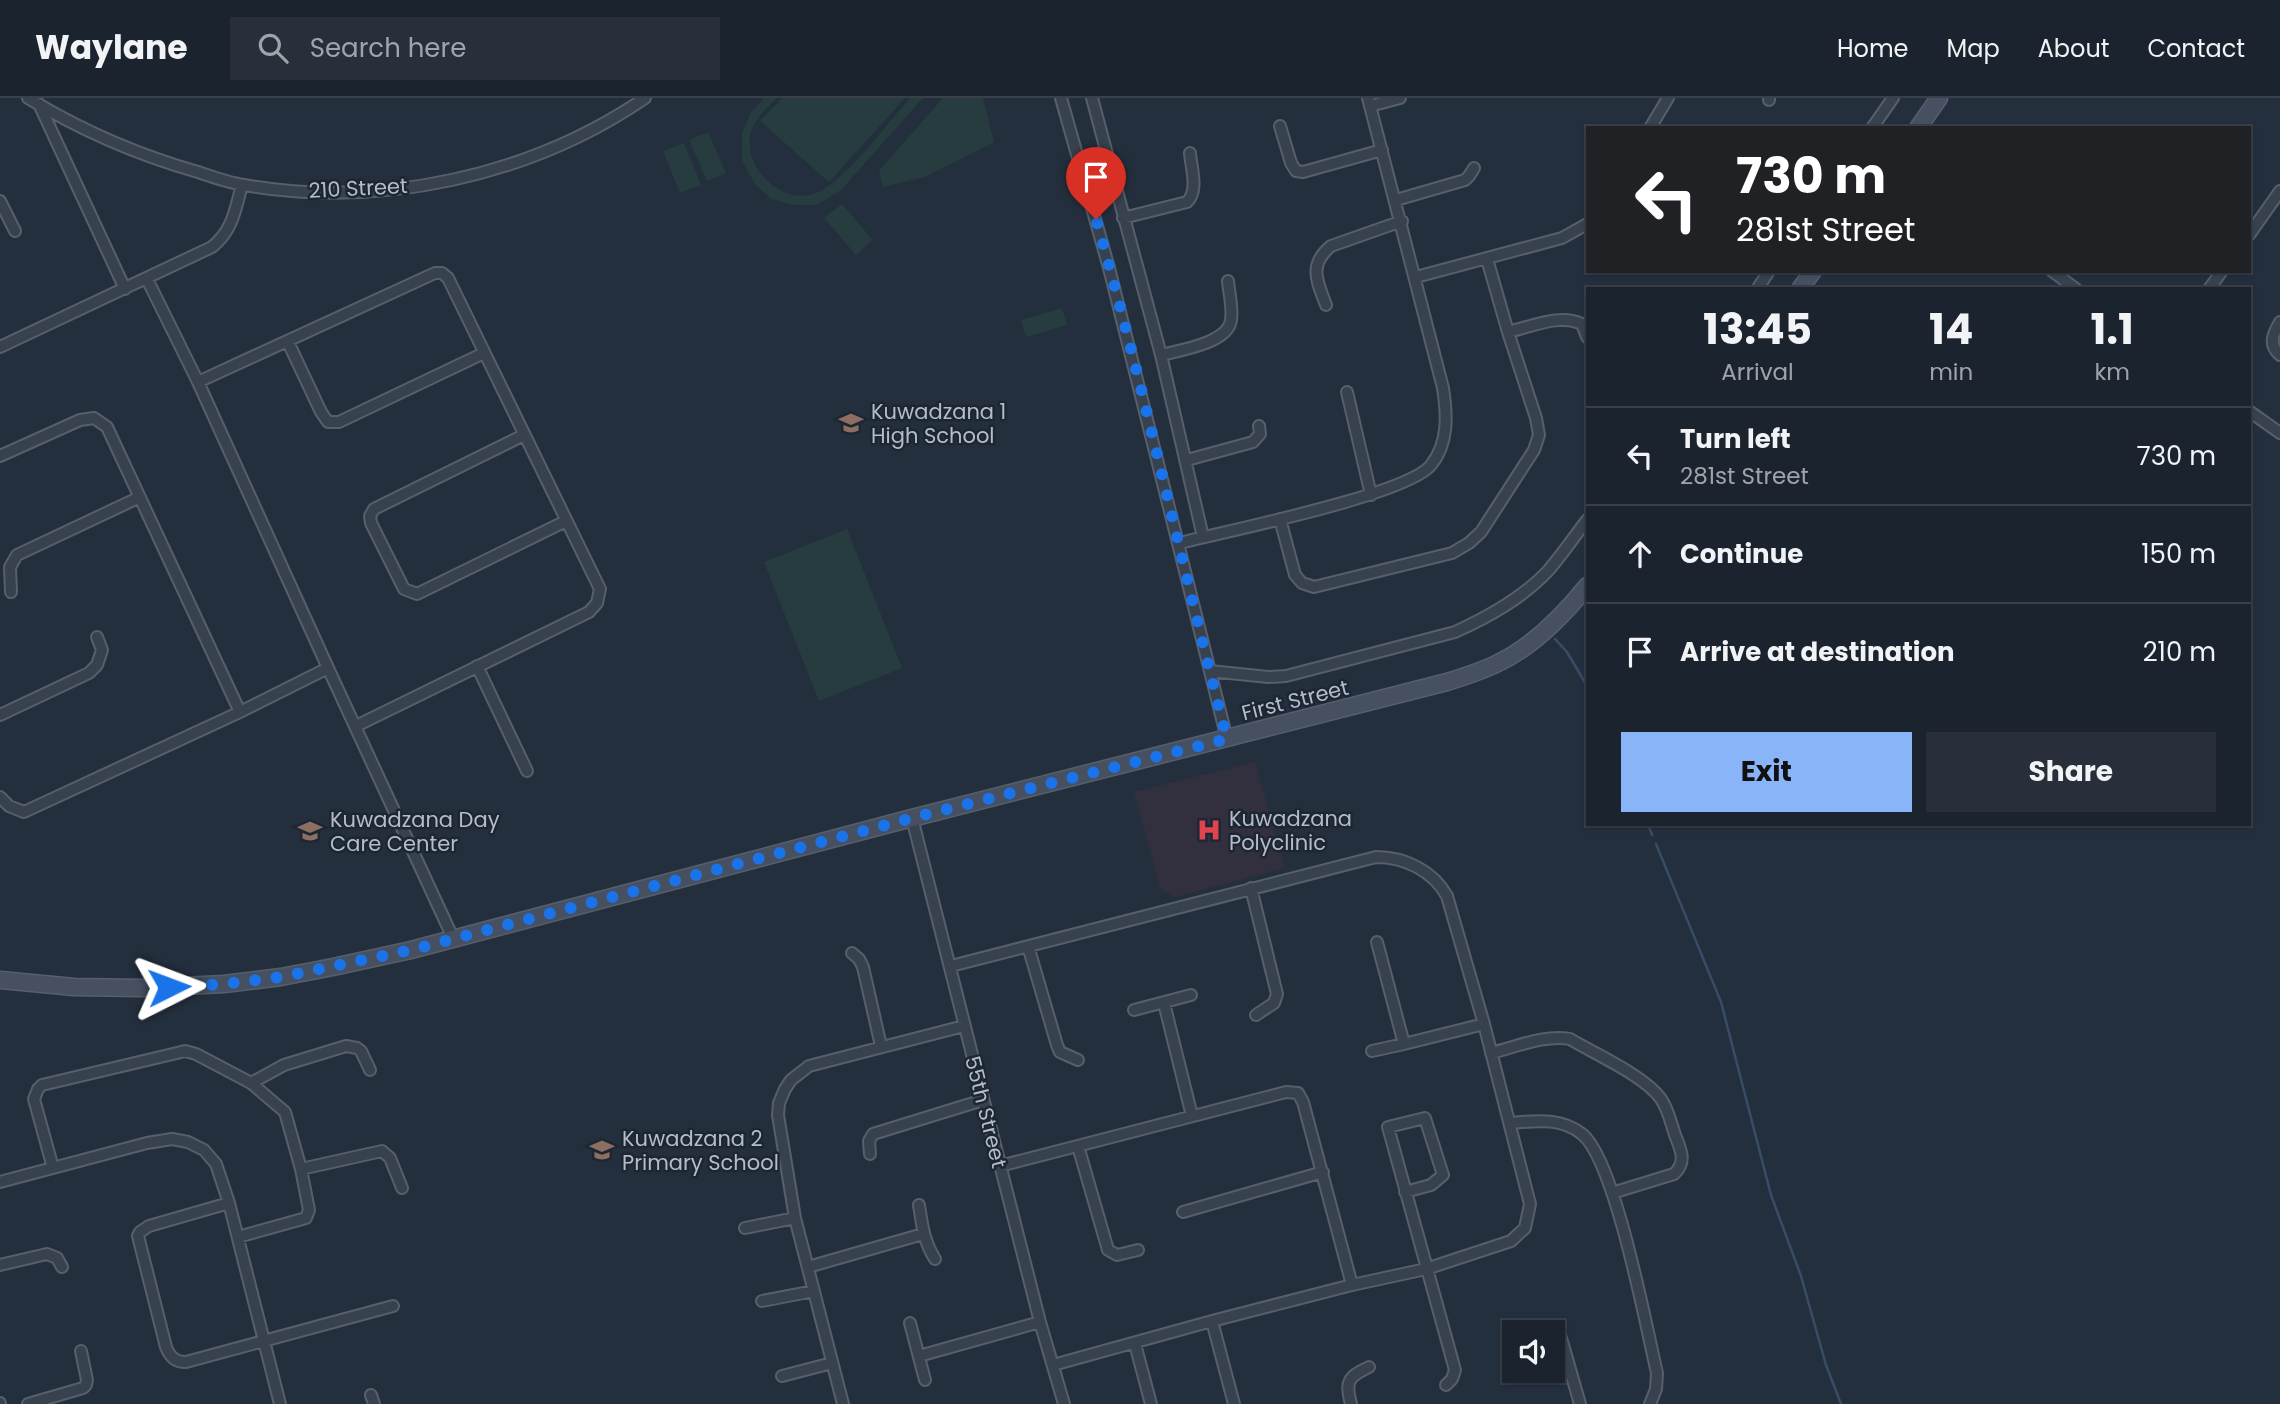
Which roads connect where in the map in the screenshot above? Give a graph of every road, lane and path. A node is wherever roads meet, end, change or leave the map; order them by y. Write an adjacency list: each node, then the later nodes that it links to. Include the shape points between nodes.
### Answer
1 (28, 98): 10 (street, 210 Street)
2 (645, 98): 18 (street, 210 Street, via 561,145 456,178 323,194)
3 (1061, 98): 57 (street)
4 (1092, 98): 22 (street)
5 (1400, 98): 9 (street)
6 (1668, 98): 12 (street)
7 (1893, 98): 13 (street)
8 (1939, 98): 14 (street)
9 (1369, 102): 15 (street)
10 (39, 104): 18 (street, 210 Street, via 135,153); 33 (street)
11 (1280, 126): 15 (street, via 1292,163 1303,172)
12 (1651, 126)
13 (1873, 126)
14 (1919, 126)
15 (1382, 150): 20 (street)
16 (1190, 153): 22 (street, via 1192,198)
17 (1474, 168): 20 (street, via 1465,180)
18 (242, 185): 30 (street, via 230,229 223,238)
19 (2280, 191): 26 (street)
20 (1396, 200): 23 (street)
21 (0, 201): 25 (street)
22 (1123, 218): 41 (street)
23 (1402, 220): 29 (street); 34 (street, via 1331,246 1322,254 1316,279)
24 (1586, 225): 27 (street, via 1562,238)
25 (15, 231)
26 (2251, 232)
27 (1487, 259): 29 (street); 36 (street)
28 (2055, 273): 32 (street)
29 (1416, 277): 51 (street, via 1446,404 1443,441 1430,468)
30 (147, 279): 33 (street); 43 (street)
31 (1228, 281): 41 (street, via 1231,321 1227,331 1218,338)
32 (2073, 287)
33 (125, 289): 39 (street)
34 (1326, 305)
35 (2280, 322): 42 (street, via 2272,341)
36 (1508, 332): 37 (street, via 1563,319 1582,324); 53 (street, via 1539,435 1534,450 1469,544 1452,553 1307,586 1295,575)
37 (1586, 334)
38 (288, 342): 40 (street, via 442,273); 40 (street, via 328,422 339,422); 43 (street)
39 (0, 347)
40 (484, 353): 48 (street)
41 (1161, 355): 50 (street)
42 (2280, 355)
43 (198, 382): 62 (street)
44 (1347, 392): 51 (street)
45 (2251, 412): 47 (street)
46 (1259, 426): 50 (street, via 1260,434 1253,442)
47 (2280, 433)
48 (524, 435): 54 (street); 54 (street, via 374,509 371,523 404,589 416,594)
49 (0, 456): 52 (street, via 94,418 107,427)
50 (1186, 460): 56 (street)
51 (1371, 495): 53 (street)
52 (140, 497): 59 (street, via 17,555 10,567); 64 (street)
53 (1280, 519): 56 (street)
54 (566, 521): 61 (street, via 600,589 597,603 589,612)
55 (1586, 521): 63 (street, via 1547,572 1523,594 1455,632 1286,676)
56 (1203, 537): 57 (street)
57 (1180, 543): 63 (street)
58 (1586, 587): 67 (street, First Street, via 1559,618 1495,665 1447,682)
59 (11, 592)
60 (97, 637): 65 (street, via 102,650 89,673)
61 (477, 666): 66 (street); 68 (street)
62 (328, 668): 64 (street); 66 (street)
63 (1210, 671): 67 (street)
64 (240, 712): 69 (street, via 24,812)
65 (0, 715)
66 (356, 726): 72 (street)
67 (1227, 739): 70 (street, First Street)
68 (527, 771)
69 (0, 797)
70 (912, 818): 72 (street, First Street); 76 (street, 55th Street)
71 (1251, 888): 74 (street); 81 (street, via 1277,994 1274,1003); 82 (street, via 1376,857 1390,857 1422,870 1447,896)
72 (453, 937): 77 (street, First Street, via 333,967 224,984 74,987)
73 (1377, 942): 84 (street)
74 (1028, 946): 76 (street); 88 (street, via 1060,1052)
75 (852, 953): 85 (street, via 863,967)
76 (950, 966): 83 (street, 55th Street)
77 (0, 980)
78 (1191, 995): 79 (street)
79 (1164, 1003): 80 (street); 92 (street)
80 (1134, 1010)
81 (1256, 1015)
82 (1484, 1024): 84 (street); 87 (street)
83 (964, 1026): 85 (street); 91 (street, 55th Street)
84 (1404, 1044): 86 (street)
85 (881, 1046): 107 (street, via 809,1066 791,1080 781,1096 778,1115)
86 (1372, 1051)
87 (1492, 1053): 93 (street); 103 (street, via 1560,1037 1654,1090 1681,1151 1681,1168)
88 (1078, 1060)
89 (370, 1070): 90 (street, via 361,1051 346,1046 284,1065)
90 (251, 1083): 97 (street, via 185,1051 42,1085 34,1099); 98 (street, via 285,1112)
91 (983, 1100): 95 (street, via 873,1134); 96 (street, 55th Street)
92 (1192, 1116): 94 (street); 99 (street, via 1286,1092 1298,1093)
93 (1510, 1123): 103 (street, via 1544,1120 1583,1135 1595,1150); 116 (street, via 1530,1204 1525,1228 1511,1241)
94 (1078, 1146): 96 (street); 111 (street, via 1108,1250 1117,1255)
95 (870, 1154)
96 (1000, 1166): 122 (street, 55th Street)
97 (53, 1168): 100 (street); 104 (street, via 147,1143 188,1142 204,1150 216,1164)
98 (301, 1169): 101 (street, via 382,1151 390,1158); 110 (street, via 309,1210 306,1218)
99 (1323, 1172): 106 (street); 117 (street)
100 (0, 1182)
101 (402, 1188)
102 (1405, 1192): 102 (street, via 1388,1127 1425,1118 1443,1175 1431,1185); 116 (street)
103 (1612, 1193): 143 (street, via 1657,1373)
104 (229, 1203): 110 (street); 124 (street, via 149,1226 139,1232 138,1241 172,1358 186,1362)
105 (919, 1205): 109 (street)
106 (1183, 1212)
107 (795, 1218): 108 (street); 115 (street)
108 (745, 1228)
109 (923, 1234): 112 (street); 115 (street)
110 (238, 1237): 124 (street)
111 (1138, 1250)
112 (935, 1259)
113 (0, 1265): 114 (street, via 47,1254 57,1258)
114 (62, 1267)
115 (808, 1267): 118 (street)
116 (1426, 1269): 117 (street); 134 (street, via 1455,1370)
117 (1352, 1285): 121 (street)
118 (814, 1291): 119 (street); 129 (street)
119 (762, 1301)
120 (393, 1306): 124 (street)
121 (1212, 1321): 125 (street); 140 (street)
122 (1040, 1322): 128 (street); 130 (street, 55th Street)
123 (910, 1323): 128 (street)
124 (265, 1340): 136 (street)
125 (1135, 1344): 130 (street); 139 (street)
126 (81, 1351): 135 (street, via 87,1380 83,1388)
127 (1565, 1352): 142 (street)
128 (919, 1356): 133 (street)
129 (832, 1363): 132 (street); 137 (street)
130 (1054, 1365): 138 (street, 55th Street)
131 (1369, 1367): 141 (street, via 1349,1380)
132 (782, 1376)
133 (925, 1380)
134 (1446, 1385)
135 (28, 1404)
136 (280, 1404)
137 (843, 1404)
138 (1064, 1404)
139 (1151, 1404)
140 (1234, 1404)
141 (1351, 1404)
142 (1580, 1404)
143 (1650, 1404)

